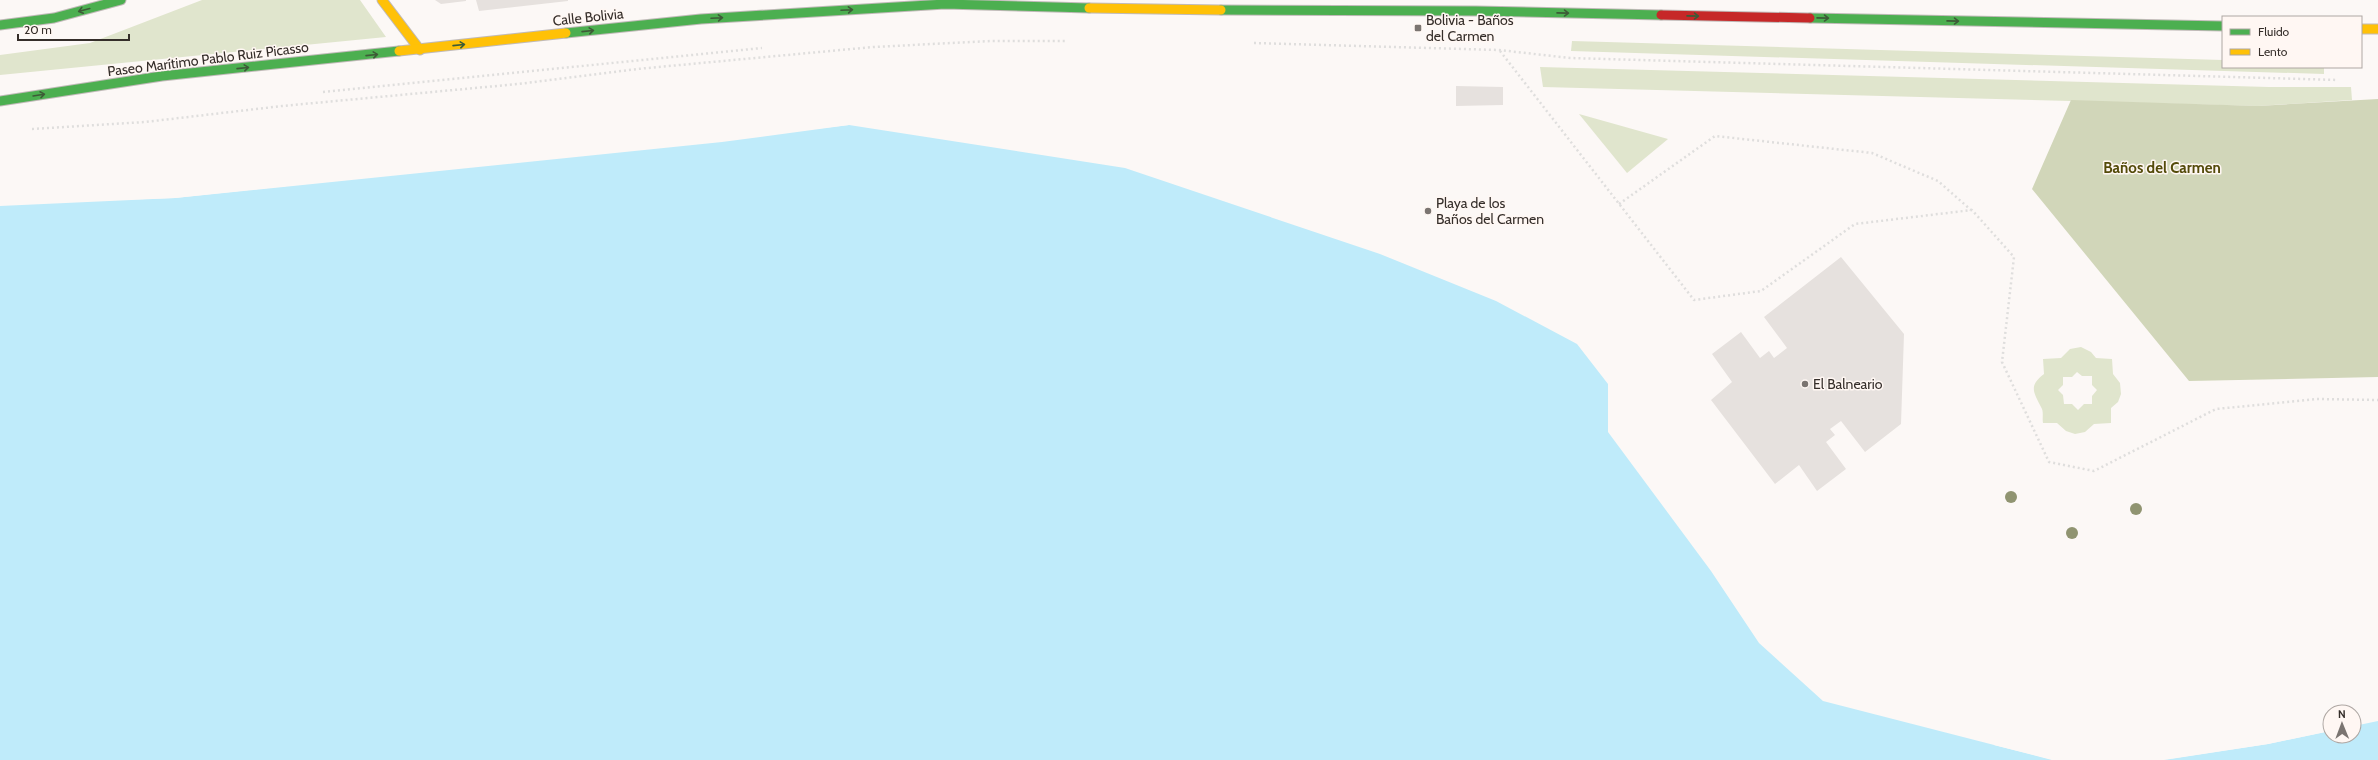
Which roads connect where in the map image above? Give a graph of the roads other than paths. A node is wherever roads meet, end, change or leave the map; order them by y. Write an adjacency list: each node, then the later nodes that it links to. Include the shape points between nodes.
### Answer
1 (121, 0): 5 (main road, one-way to 5, via 54,18)
2 (382, 0): 9 (main road)
3 (1528, 0): 4 (main road)
4 (1524, 12): 6 (main road, Calle Bolivia, one-way to 6); 9 (main road, Calle Bolivia, one-way to 4, via 701,19 945,4 1162,10)
5 (1, 24)
6 (2222, 26)
7 (2362, 29): 8 (main road)
8 (2378, 29)
9 (420, 50): 10 (main road, Paseo Marítimo Pablo Ruiz Picasso, one-way to 9, via 162,76)
10 (0, 101)

